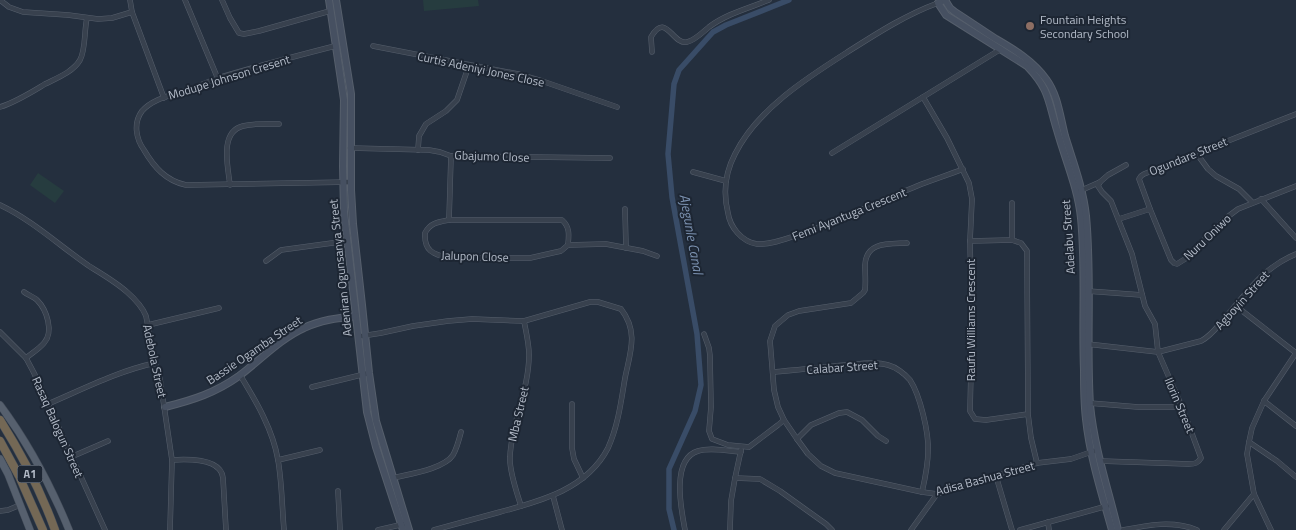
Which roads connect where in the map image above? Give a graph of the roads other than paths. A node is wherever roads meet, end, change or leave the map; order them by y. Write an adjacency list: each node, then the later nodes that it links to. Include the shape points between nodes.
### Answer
1 (0, 0): 11 (street, via 23,12)
2 (130, 0): 9 (street)
3 (186, 0): 17 (street)
4 (222, 0): 10 (street, via 239,33 244,34)
5 (329, 0): 10 (main road, Adeniran Ogunsanya Street)
6 (336, 0): 24 (main road, Adeniran Ogunsanya Street, via 351,94)
7 (769, 0): 15 (street, via 716,22 686,43 666,28 656,29 650,37)
8 (940, 2): 14 (main road, Adelabu Street); 33 (street, Femi Ayantuga Crescent, via 889,26 787,93 752,128 735,153)
9 (132, 12): 11 (street, via 112,18); 19 (street)
10 (330, 12): 12 (main road, Adeniran Ogunsanya Street)
11 (87, 18): 20 (street, via 83,51 78,63)
12 (335, 46): 17 (street, Modupe Johnson Cresent); 24 (main road, Adeniran Ogunsanya Street, via 344,100)
13 (373, 46): 16 (street, Curtis Adeniyi Jones Close)
14 (1003, 47): 18 (street); 38 (main road, Adelabu Street, via 1025,57 1048,81 1057,104)
15 (652, 52)
16 (469, 65): 21 (street, Curtis Adeniyi Jones Close, via 518,74); 25 (street, via 457,100 426,124)
17 (218, 78): 19 (street, Modupe Johnson Cresent)
18 (923, 97): 26 (street); 31 (street)
19 (164, 98): 36 (street, Modupe Johnson Cresent, via 142,111 138,119 136,136 153,164 178,184)
20 (0, 107)
21 (617, 107)
22 (1296, 114): 27 (street, Ogundare Street)
23 (279, 124): 36 (street, via 244,126 232,133 227,150)
24 (347, 148): 25 (street, Gbajumo Close); 34 (main road, Adeniran Ogunsanya Street)
25 (418, 150): 28 (street, Gbajumo Close)
26 (832, 153)
27 (1197, 154): 40 (street, via 1216,176 1239,189); 44 (street, Ogundare Street, via 1140,176)
28 (451, 156): 29 (street, Gbajumo Close); 45 (street)
29 (610, 158)
30 (1126, 166): 35 (street)
31 (963, 169): 33 (street, Femi Ayantuga Crescent, via 814,229 775,242 756,244 735,230 729,218 725,202); 50 (street, via 972,199)
32 (693, 172): 33 (street)
33 (726, 181)
34 (347, 182): 36 (street, Modupe Johnson Cresent); 49 (main road, Adeniran Ogunsanya Street, via 344,212); 68 (main road, Adeniran Ogunsanya Street, via 362,305)
35 (1100, 182): 38 (street); 46 (street, Ilorin Street, via 1098,186 1111,201)
36 (230, 185)
37 (1296, 186): 39 (street, Nuru Oniwo)
38 (1078, 189): 58 (main road, Adelabu Street, via 1086,216)
39 (1261, 199): 40 (street, Nuru Oniwo); 47 (street)
40 (1252, 202): 57 (street, Nuru Oniwo, via 1226,218 1186,259)
41 (1012, 204): 48 (street)
42 (0, 205): 65 (street, Adebola Street, via 126,290 144,310)
43 (625, 209): 53 (street)
44 (1150, 209): 46 (street); 57 (street, Ogundare Street)
45 (449, 220): 52 (street, Jalupon Close, via 562,220 569,230); 52 (street, Jalupon Close, via 430,225 425,233 430,251 448,258 530,258 561,251)
46 (1119, 220): 60 (street, Ilorin Street)
47 (1296, 238)
48 (1012, 240): 50 (street, Raufu Williams Crescent); 85 (street, via 1021,243 1026,251)
49 (347, 241): 56 (street, via 281,250); 63 (main road, Adeniran Ogunsanya Street)
50 (970, 241): 85 (street, Raufu Williams Crescent, via 970,411 975,419 986,420)
51 (907, 243): 74 (street, Adisa Bashua Street, via 874,247 866,257 865,290 851,303 799,311 780,320 770,341)
52 (568, 245): 53 (street, Jalupon Close, via 606,244)
53 (626, 248): 55 (street, Jalupon Close)
54 (1296, 254): 61 (street, Agboyin Street, via 1268,270)
55 (657, 256)
56 (266, 261)
57 (1174, 263)
58 (1086, 291): 60 (street); 69 (main road, Adelabu Street)
59 (24, 292): 72 (street, via 37,299 44,309 49,335)
60 (1142, 295): 70 (street, Ilorin Street, via 1155,324)
61 (1236, 306): 70 (street, Agboyin Street, via 1208,337); 71 (street)
62 (218, 308): 65 (street)
63 (356, 316): 68 (main road, Adeniran Ogunsanya Street); 76 (main road, Bassie Ogamba Street, via 303,328)
64 (524, 320): 68 (street, via 448,321); 110 (street, via 598,302 622,310 630,323 631,349 615,430 598,464); 119 (street, Mba Street, via 528,365 510,443 510,459)
65 (148, 325): 73 (street, Adebola Street)
66 (0, 332): 72 (street, Rasaq Balogun Street)
67 (704, 334): 90 (street, via 710,356 709,431)
68 (362, 336): 75 (main road, Adeniran Ogunsanya Street)
69 (1086, 344): 70 (street); 79 (main road, Adelabu Street)
70 (1158, 352): 84 (street, Ilorin Street)
71 (1296, 353): 78 (street)
72 (26, 358): 80 (street, Rasaq Balogun Street)
73 (155, 363): 80 (street, via 139,366); 83 (street, Adebola Street)
74 (773, 372): 87 (street, Adisa Bashua Street, via 774,390); 113 (street, Calabar Street, via 866,363 888,365 903,373 919,399 928,436)
75 (366, 374): 77 (street); 109 (main road, Adeniran Ogunsanya Street); 122 (main road, Adeniran Ogunsanya Street, via 369,420)
76 (240, 375): 83 (main road, Bassie Ogamba Street, via 208,394); 104 (street, via 260,409)
77 (312, 387)
78 (1264, 401): 88 (street); 95 (street)
79 (1087, 403): 84 (street); 99 (main road, Adelabu Street)
80 (48, 404): 101 (street, Rasaq Balogun Street)
81 (572, 404): 110 (street, via 572,448)
82 (0, 405): 126 (main road, via 34,456)
83 (164, 407): 103 (street, Adebola Street)
84 (1182, 407): 105 (street, Ilorin Street, via 1200,452 1198,462)
85 (1028, 414): 106 (street)
86 (0, 420): 125 (highway, A1, via 33,479)
87 (784, 420): 91 (street, Adisa Bashua Street); 96 (street, via 749,447)
88 (1296, 426)
89 (461, 432): 109 (street, via 457,447 446,462)
90 (712, 439): 96 (street); 97 (street)
91 (797, 439): 94 (street, via 811,425 847,412 862,420); 113 (street, Adisa Bashua Street, via 821,466 835,474)
92 (0, 441): 124 (highway, A1)
93 (108, 441): 101 (street)
94 (886, 441)
95 (1249, 442): 108 (street); 115 (street, via 1247,454)
96 (742, 446): 100 (street)
97 (706, 449): 100 (street); 136 (street, via 690,454 681,470)
98 (320, 450): 104 (street)
99 (1094, 451): 105 (main road, Adelabu Street); 106 (street, Adisa Bashua Street, via 1070,459); 117 (main road, Adelabu Street)
100 (741, 452): 111 (street)
101 (71, 456): 127 (street, Rasaq Balogun Street)
102 (0, 459): 118 (main road)
103 (172, 460): 128 (street, Adebola Street); 129 (street, via 189,458 220,468 224,478)
104 (278, 460): 130 (street)
105 (1100, 461): 117 (main road, Adelabu Street)
106 (1037, 463): 107 (street, Adisa Bashua Street)
107 (996, 476): 114 (street, Adisa Bashua Street); 140 (street)
108 (1296, 477)
109 (393, 478): 122 (main road, Adeniran Ogunsanya Street)
110 (583, 478): 116 (street)
111 (735, 478): 137 (street); 138 (street, via 760,479)
112 (338, 491): 131 (street)
113 (922, 492): 114 (street, Adisa Bashua Street)
114 (937, 494): 139 (street)
115 (1254, 494): 147 (street); 148 (street)
116 (554, 496): 119 (street); 135 (street)
117 (1109, 505): 121 (street); 143 (main road, Adelabu Street); 144 (main road, Adelabu Street)
118 (20, 506): 120 (street); 123 (main road)
119 (521, 506): 134 (street)
120 (0, 511)
121 (1048, 522): 141 (street); 142 (street)
122 (404, 526): 132 (street); 133 (main road, Adeniran Ogunsanya Street)
123 (30, 530)
124 (43, 530)
125 (55, 530)
126 (69, 530)
127 (105, 530)
128 (170, 530)
129 (226, 530)
130 (284, 530)
131 (340, 530)
132 (378, 530)
133 (410, 530)
134 (434, 530)
135 (562, 530)
136 (685, 530)
137 (730, 530)
138 (832, 530)
139 (911, 530)
140 (1012, 530)
141 (1020, 530)
142 (1049, 530)
143 (1112, 530)
144 (1118, 530)
145 (1123, 530): 146 (street, via 1166,524)
146 (1197, 530)
147 (1224, 530)
148 (1270, 530)

